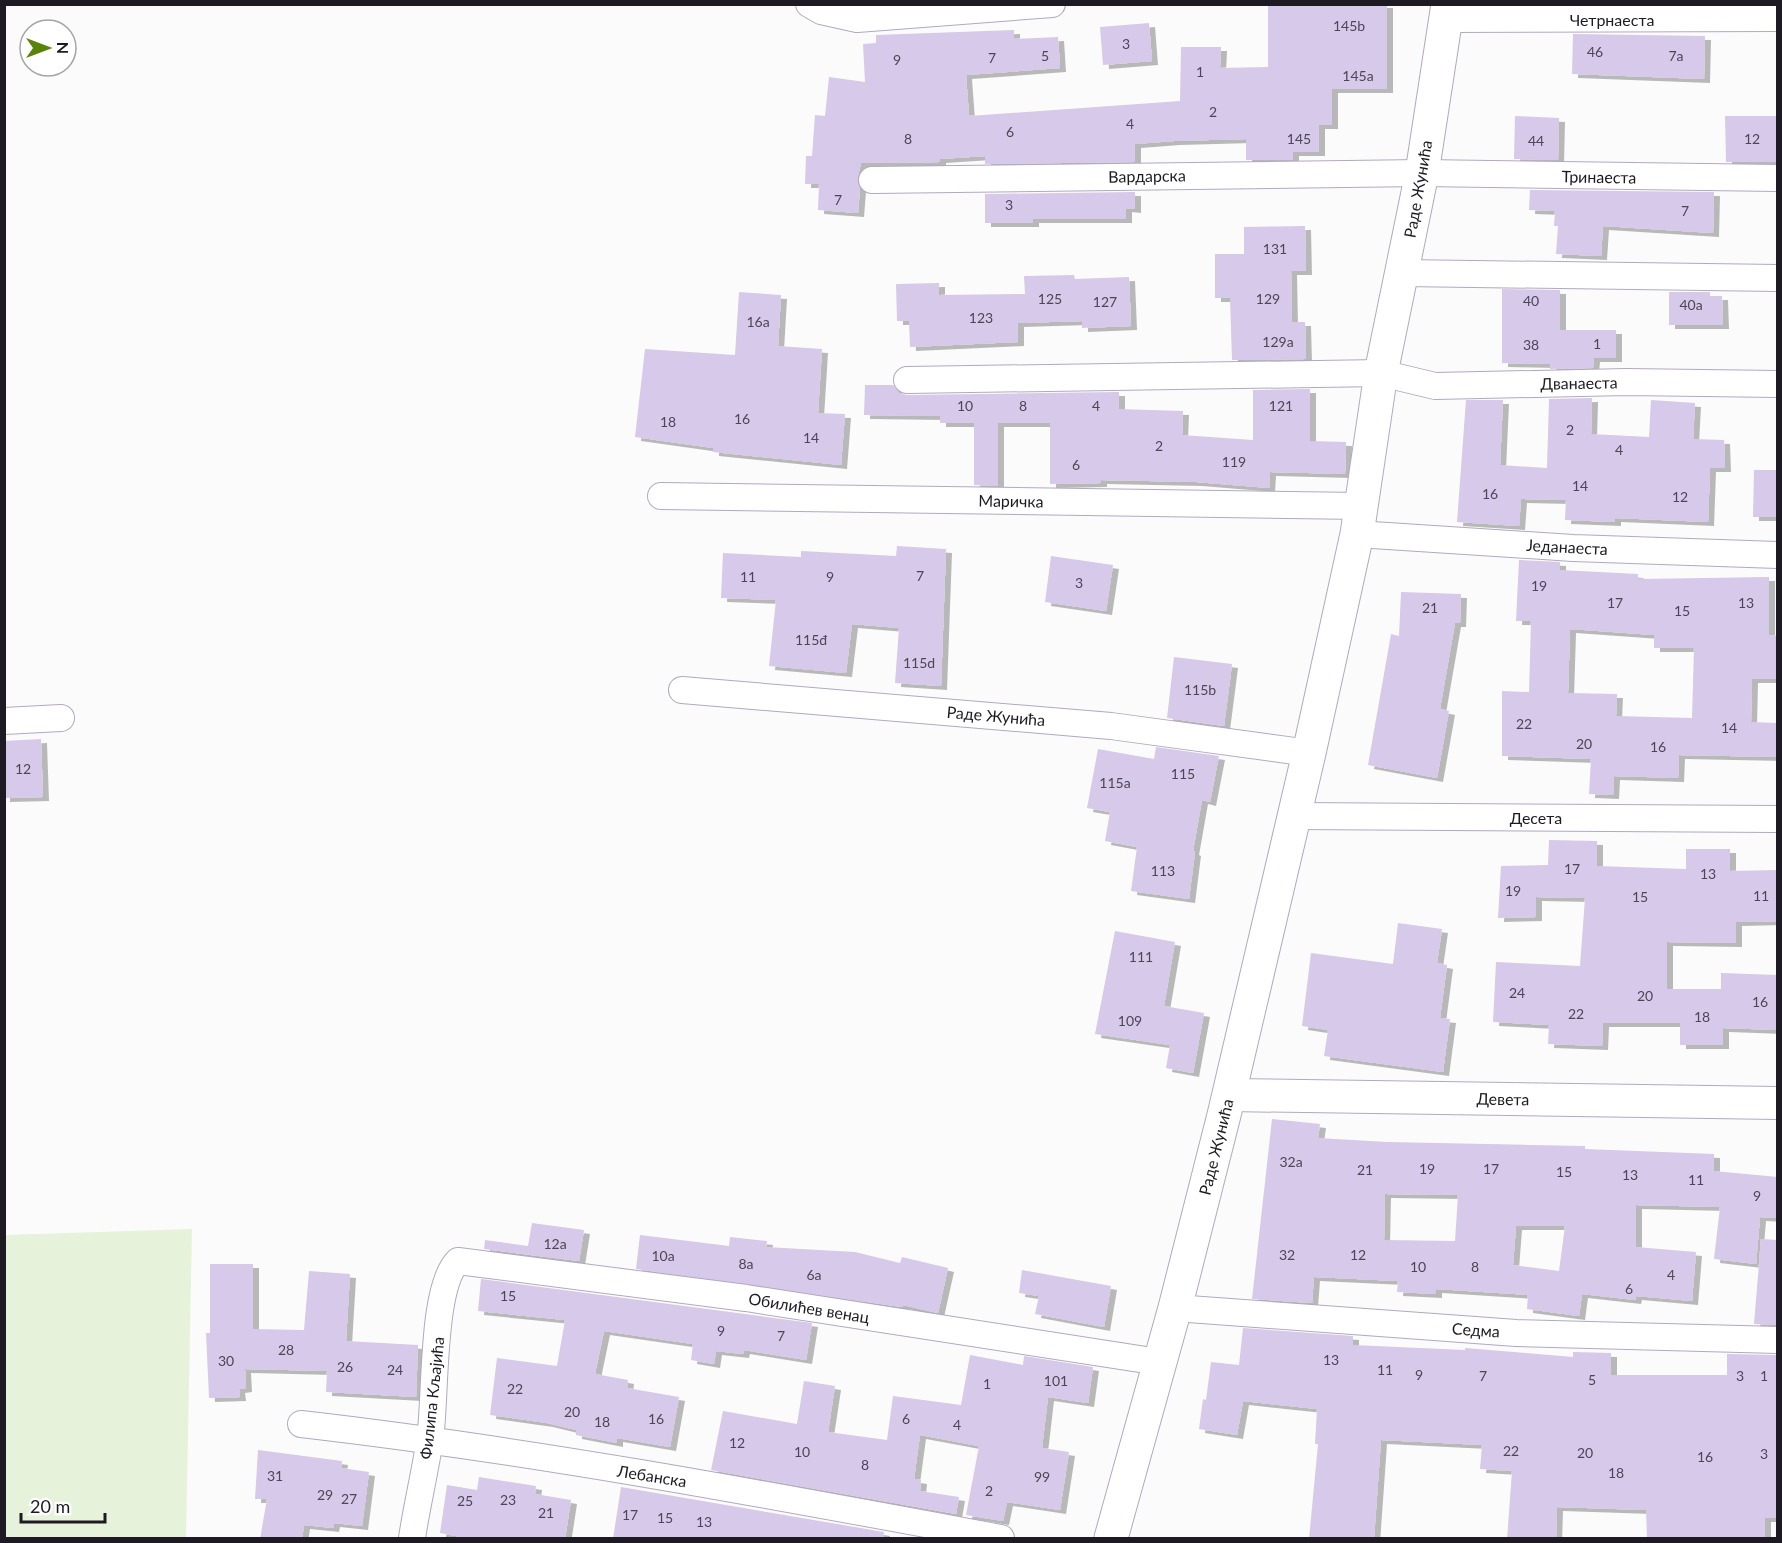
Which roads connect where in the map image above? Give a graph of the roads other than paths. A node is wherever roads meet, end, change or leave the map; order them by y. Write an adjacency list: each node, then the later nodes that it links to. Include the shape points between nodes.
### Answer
1 (809, 4): 2 (street, via 821,11 857,19)
2 (1052, 4)
3 (1447, 12): 4 (street, Четрнаеста); 5 (main road, Раде Жунића)
4 (1778, 18)
5 (1422, 173): 6 (street, Тринаеста); 7 (street, Вардарска); 8 (main road, Раде Жунића)
6 (1778, 178)
7 (872, 180)
8 (1402, 273): 9 (street); 10 (main road, Раде Жунића)
9 (1778, 278)
10 (1382, 374): 11 (street); 12 (street, Дванаеста, via 1435,386); 14 (main road, Раде Жунића)
11 (907, 380)
12 (1778, 384)
13 (661, 496): 14 (street, Маричка)
14 (1359, 520): 15 (street, Једанаеста, via 1573,548); 19 (main road, Раде Жунића)
15 (1778, 555)
16 (682, 690): 19 (street, Раде Жунића, via 1111,726)
17 (61, 718): 18 (street)
18 (4, 721)
19 (1309, 753): 20 (main road, Раде Жунића)
20 (1294, 816): 21 (street, Десета); 22 (main road, Раде Жунића)
21 (1778, 819)
22 (1229, 1095): 23 (street, Девета); 25 (main road, Раде Жунића)
23 (1778, 1103)
24 (458, 1261): 27 (street, Обилићев венац, via 746,1298); 29 (street, Филипа Кљајића, via 450,1268 442,1297)
25 (1175, 1308): 26 (street, Седма, via 1516,1333); 27 (main road, Раде Жунића)
26 (1778, 1340)
27 (1159, 1362): 32 (main road, Раде Жунића)
28 (301, 1424): 29 (street, Лебанска)
29 (430, 1439): 30 (street, Филипа Кљајића); 31 (street, Лебанска, via 752,1492)
30 (412, 1539)
31 (1001, 1539)
32 (1112, 1539)

